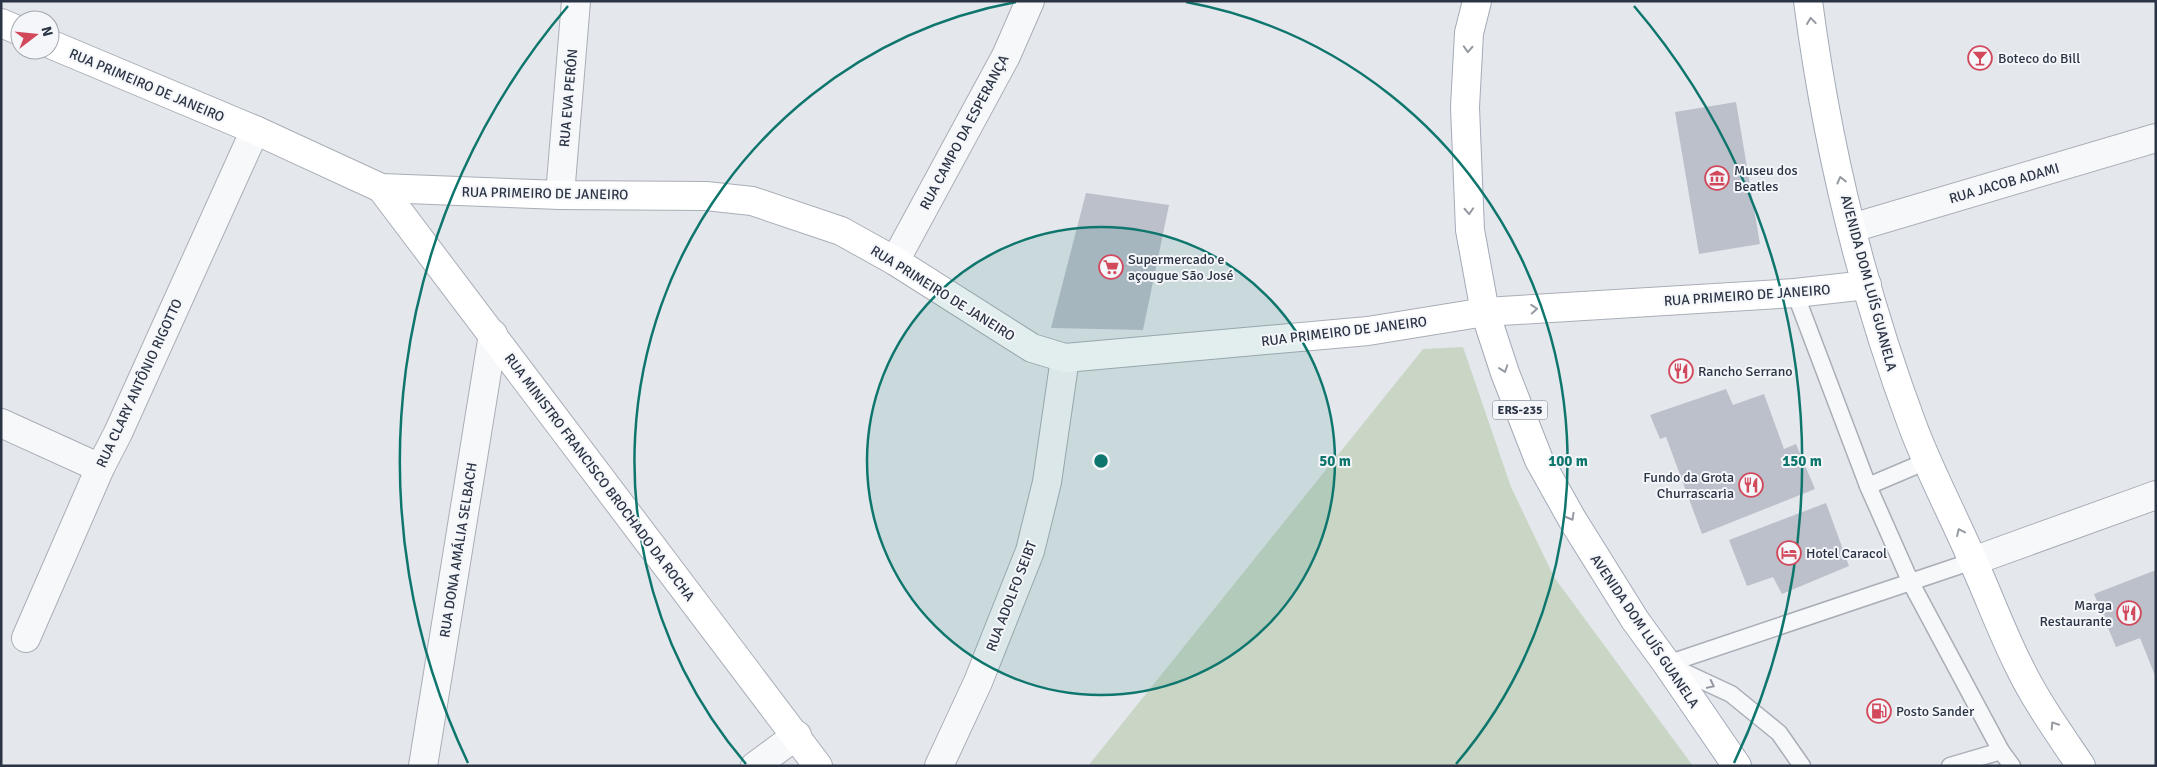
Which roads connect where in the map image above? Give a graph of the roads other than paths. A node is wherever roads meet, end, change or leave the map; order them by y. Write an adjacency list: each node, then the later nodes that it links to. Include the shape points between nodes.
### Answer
1 (576, 1): 9 (street, RUA EVA PERÓN)
2 (1030, 1): 11 (street, RUA CAMPO DA ESPERANÇA, via 1006,56)
3 (1477, 1): 14 (street, AVENIDA DOM LUÍS GUANELA / ERS-235, one-way to 14, via 1468,33 1466,164 1470,230)
4 (1808, 1): 10 (street, AVENIDA DOM LUÍS GUANELA, one-way to 4, via 1832,146)
5 (60, 48): 6 (street, RUA PRIMEIRO DE JANEIRO)
6 (255, 130): 8 (street, RUA PRIMEIRO DE JANEIRO); 19 (street, RUA CLARY ANTÔNIO RIGOTTO)
7 (2156, 138): 10 (street, RUA JACOB ADAMI)
8 (381, 188): 9 (street, RUA PRIMEIRO DE JANEIRO); 15 (street, RUA MINISTRO FRANCISCO BROCHADO DA ROCHA)
9 (560, 194): 11 (street, RUA PRIMEIRO DE JANEIRO, via 706,196 752,201 841,231)
10 (1852, 228): 12 (street, AVENIDA DOM LUÍS GUANELA)
11 (895, 261): 16 (street, RUA PRIMEIRO DE JANEIRO, via 1032,348)
12 (1867, 285): 13 (street, RUA PRIMEIRO DE JANEIRO); 18 (street, AVENIDA DOM LUÍS GUANELA, via 1891,366)
13 (1795, 293): 14 (street, RUA PRIMEIRO DE JANEIRO, one-way to 13); 20 (lane)
14 (1485, 312): 16 (street, RUA PRIMEIRO DE JANEIRO, via 1368,331); 25 (street, AVENIDA DOM LUÍS GUANELA / ERS-235, one-way to 25, via 1539,460 1603,571)
15 (493, 334): 26 (street, RUA MINISTRO FRANCISCO BROCHADO DA ROCHA); 28 (street, RUA DONA AMÁLIA SELBACH)
16 (1065, 358): 31 (street, RUA ADOLFO SEIBT, via 1047,482 1030,551 978,682)
17 (1, 423): 19 (street)
18 (1927, 461): 20 (lane); 22 (street, AVENIDA DOM LUÍS GUANELA, one-way to 18)
19 (100, 468): 24 (street, RUA CLARY ANTÔNIO RIGOTTO)
20 (1868, 486): 23 (lane)
21 (2156, 496): 22 (street)
22 (1973, 561): 23 (lane); 36 (street, AVENIDA DOM LUÍS GUANELA, one-way to 22, via 2018,665)
23 (1910, 582): 25 (lane); 27 (lane)
24 (26, 638)
25 (1667, 664): 32 (street, AVENIDA DOM LUÍS GUANELA / ERS-235); 33 (lane, one-way to 33, via 1731,694 1779,733)
26 (796, 735): 29 (street); 30 (street, RUA MINISTRO FRANCISCO BROCHADO DA ROCHA)
27 (2001, 751): 34 (lane); 35 (lane)
28 (423, 766)
29 (755, 766)
30 (818, 766)
31 (939, 766)
32 (1737, 766)
33 (1802, 766)
34 (1950, 766)
35 (2012, 766)
36 (2081, 766)

